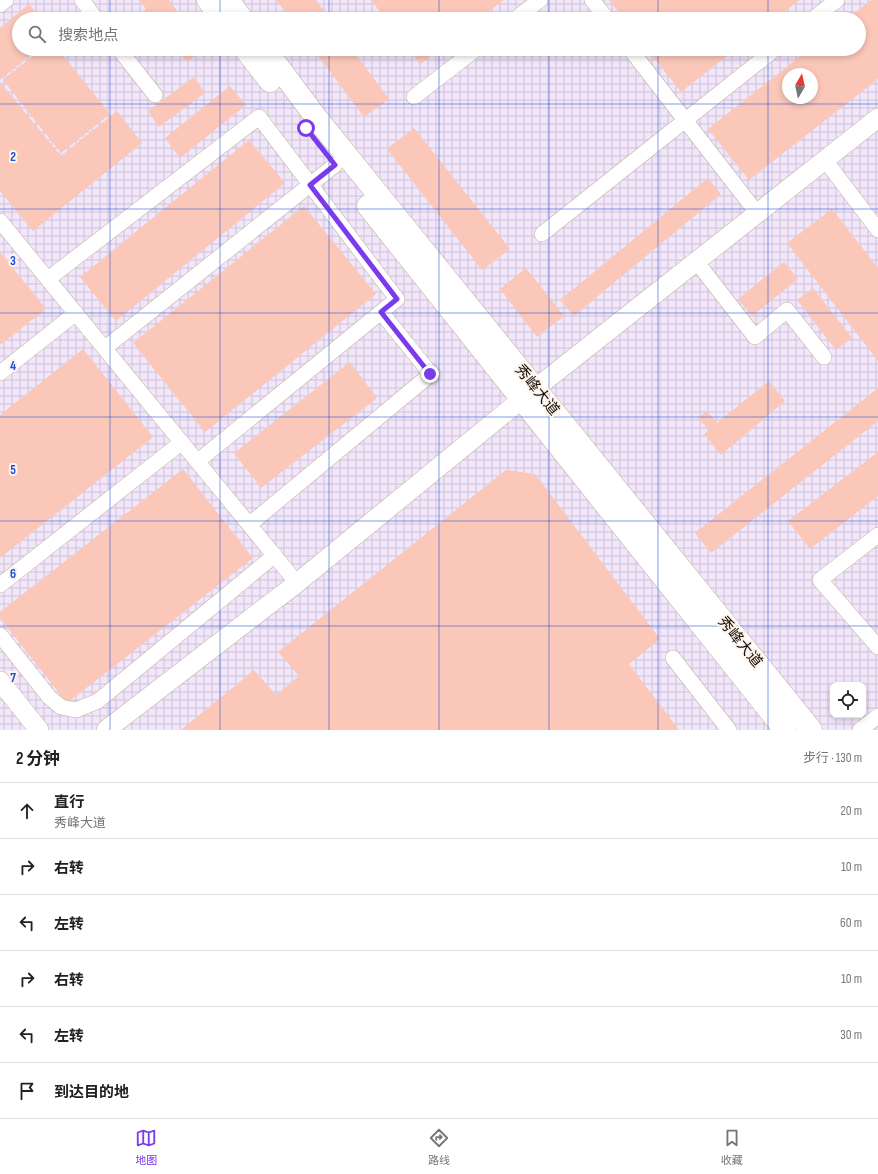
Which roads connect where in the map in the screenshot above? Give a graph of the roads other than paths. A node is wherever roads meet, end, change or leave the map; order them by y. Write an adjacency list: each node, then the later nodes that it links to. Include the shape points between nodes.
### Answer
1 (6, 0): 8 (street)
2 (82, 0): 9 (street)
3 (208, 0): 10 (main road)
4 (228, 0): 11 (main road)
5 (540, 0): 12 (street)
6 (592, 0): 13 (street)
7 (837, 0): 14 (street)
8 (0, 5)
9 (91, 12)
10 (217, 12)
11 (237, 12)
12 (524, 12)
13 (601, 12)
14 (822, 12)
15 (124, 56): 21 (street)
16 (250, 56): 26 (main road, 秀峰大道)
17 (270, 56): 39 (main road, 秀峰大道)
18 (467, 56): 22 (street)
19 (635, 56): 24 (street)
20 (766, 56): 24 (street)
21 (155, 95)
22 (414, 97)
23 (878, 118): 25 (street)
24 (685, 120): 28 (street); 31 (street)
25 (825, 160): 28 (street); 30 (street)
26 (335, 165): 27 (street); 39 (main road, 秀峰大道)
27 (310, 185): 33 (street, via 259,117); 34 (street, via 397,299); 36 (street)
28 (757, 213): 32 (street)
29 (0, 221): 33 (street)
30 (878, 230)
31 (542, 234)
32 (696, 261): 37 (street, via 755,337 787,310); 39 (street)
33 (48, 279): 35 (street)
34 (381, 312): 41 (street); 42 (street, via 430,374)
35 (76, 313): 36 (street); 38 (street)
36 (105, 348): 40 (street)
37 (824, 357)
38 (0, 373)
39 (529, 394): 45 (street); 55 (main road, 秀峰大道); 56 (main road, 秀峰大道)
40 (182, 442): 41 (street); 46 (street)
41 (198, 461): 42 (street)
42 (250, 524): 44 (street)
43 (878, 535): 48 (street, via 820,580)
44 (275, 555): 45 (street); 47 (street, via 98,701 76,710 61,707 49,697)
45 (297, 583): 53 (street)
46 (0, 585)
47 (0, 635)
48 (878, 647)
49 (673, 658): 54 (street)
50 (0, 681): 52 (street)
51 (878, 716): 57 (street)
52 (39, 730)
53 (106, 730)
54 (729, 730)
55 (786, 730)
56 (811, 730)
57 (860, 730)

